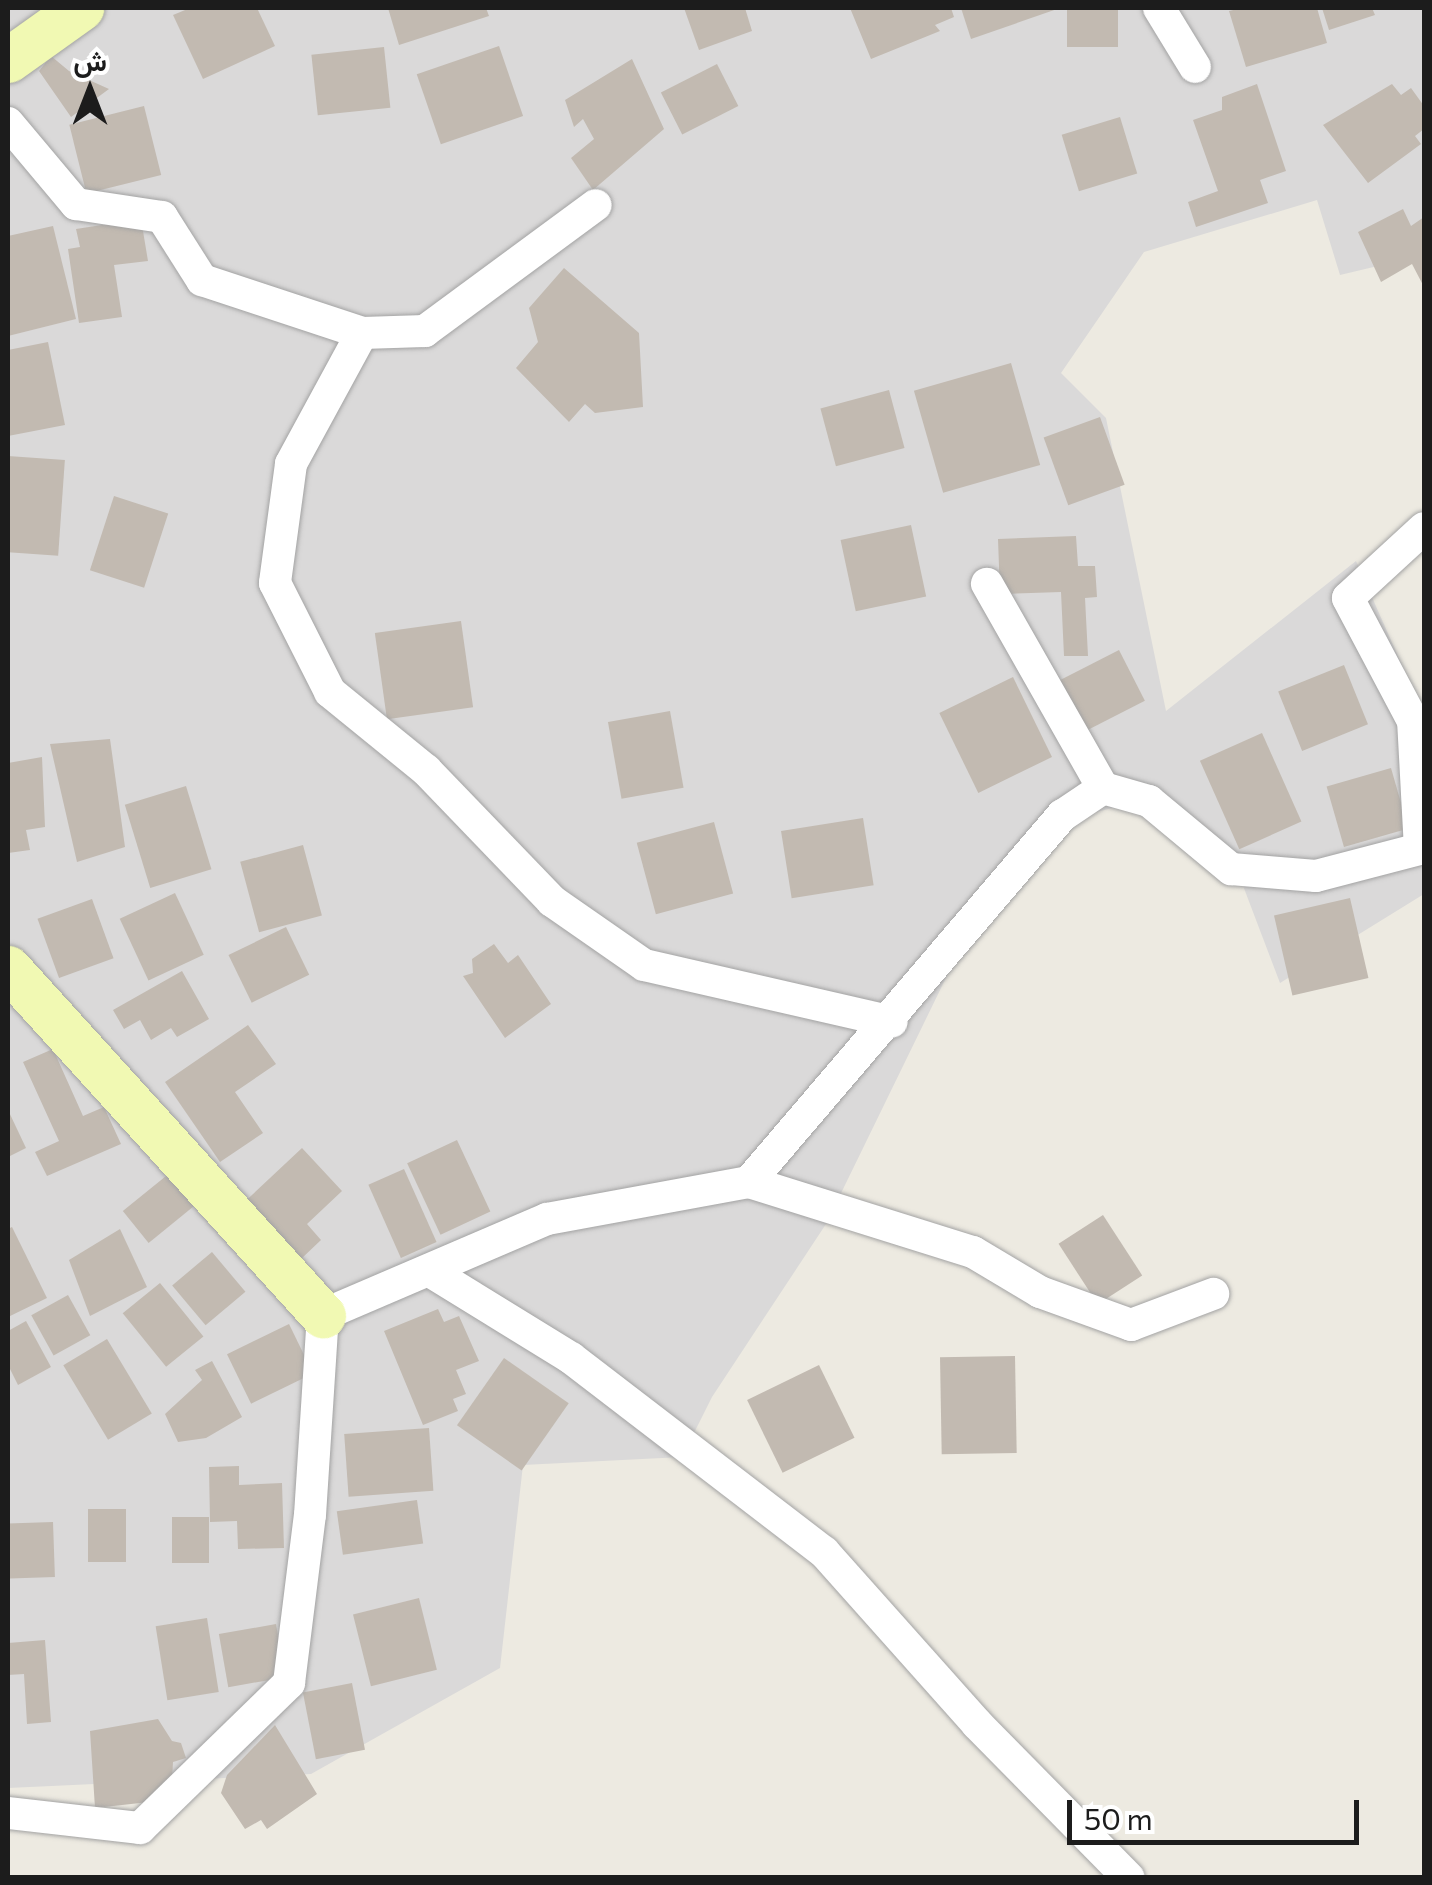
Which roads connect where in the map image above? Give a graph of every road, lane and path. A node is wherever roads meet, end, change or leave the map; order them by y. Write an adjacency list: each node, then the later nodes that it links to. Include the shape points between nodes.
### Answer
1 (81, 8): 3 (street)
2 (1159, 8): 4 (street)
3 (8, 60)
4 (1195, 67)
5 (8, 123): 7 (street, via 76,204 162,217 202,280)
6 (596, 206): 7 (street, via 425,330)
7 (362, 333): 12 (street, via 291,464 275,583 330,692 426,770 552,902 644,964)
8 (1424, 528): 10 (street, via 1348,598 1413,721 1420,848 1316,876 1232,869 1149,801)
9 (987, 584): 10 (street)
10 (1103, 788): 12 (street, via 1062,816)
11 (15, 991): 16 (street)
12 (892, 1022): 13 (street)
13 (749, 1182): 14 (street, via 547,1219); 15 (street, via 973,1252 1040,1292 1131,1325)
14 (433, 1273): 16 (street); 18 (street, via 571,1358 824,1552 977,1724)
15 (1213, 1294)
16 (323, 1314): 17 (street, via 290,1683 140,1828)
17 (8, 1813)
18 (1130, 1878)

